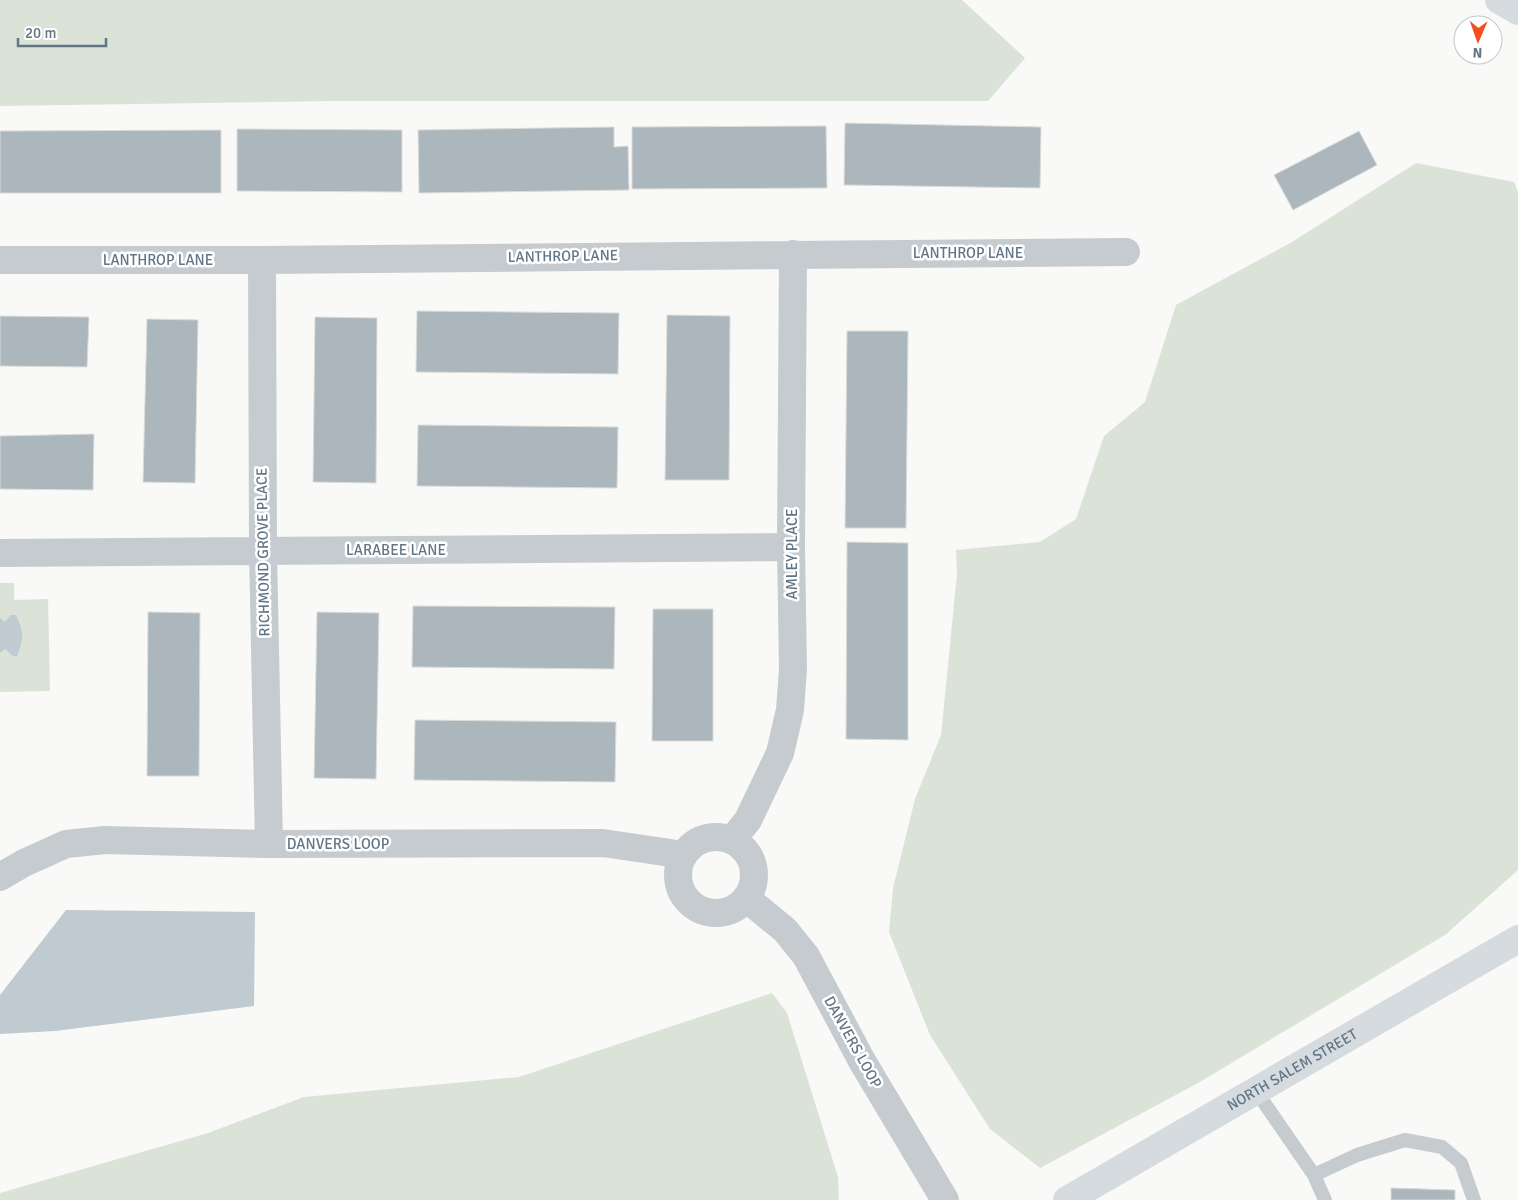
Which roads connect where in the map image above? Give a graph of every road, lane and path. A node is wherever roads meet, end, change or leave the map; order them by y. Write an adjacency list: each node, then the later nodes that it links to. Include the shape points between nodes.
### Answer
1 (1499, 0): 2 (main road)
2 (1518, 11)
3 (1126, 252): 4 (street, LANTHROP LANE)
4 (793, 254): 6 (street, LANTHROP LANE); 7 (street, AMLEY PLACE)
5 (0, 260): 6 (street, LANTHROP LANE)
6 (262, 260): 8 (street, RICHMOND GROVE PLACE)
7 (791, 547): 8 (street, LARABEE LANE); 10 (street, AMLEY PLACE, via 793,669 790,710 780,753 748,820)
8 (263, 550): 9 (street, LARABEE LANE); 11 (street, RICHMOND GROVE PLACE)
9 (0, 553)
10 (732, 840): 12 (street, via 722,837 700,840); 14 (street, via 750,857 754,870 754,882)
11 (269, 844): 12 (street, DANVERS LOOP, via 603,843); 13 (street, DANVERS LOOP, via 105,840 66,844)
12 (684, 855): 14 (street, via 678,878 687,900 697,908 720,913 732,910)
13 (0, 877)
14 (746, 898): 18 (street, DANVERS LOOP, via 785,930 806,956 862,1061)
15 (1518, 939): 16 (main road, NORTH SALEM STREET)
16 (1256, 1091): 17 (lane); 19 (main road, NORTH SALEM STREET)
17 (1314, 1175): 20 (lane); 21 (lane, via 1356,1155 1405,1140 1442,1147 1448,1152 1460,1163)
18 (945, 1200)
19 (1067, 1200)
20 (1325, 1200)
21 (1474, 1200)

